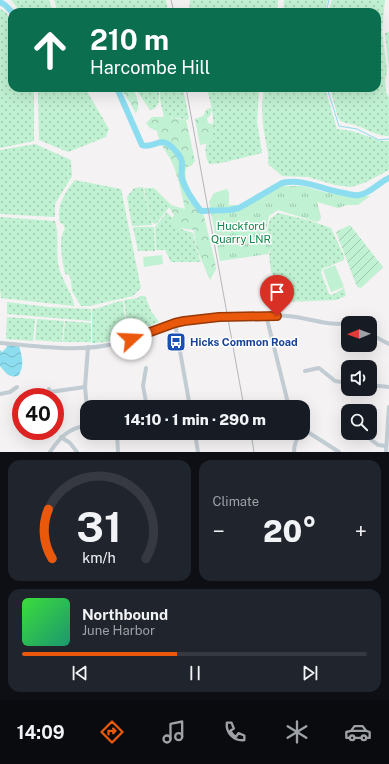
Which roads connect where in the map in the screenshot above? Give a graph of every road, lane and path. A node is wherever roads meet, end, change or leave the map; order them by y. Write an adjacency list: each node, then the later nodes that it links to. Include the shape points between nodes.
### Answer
1 (266, 315): 2 (street, via 219,317); 3 (street); 22 (street)
2 (175, 323): 7 (street, via 120,343); 21 (street)
3 (341, 324)
4 (377, 338): 6 (street)
5 (0, 343): 7 (street)
6 (389, 344)
7 (88, 347): 15 (street)
8 (305, 371): 11 (street, via 319,368)
9 (147, 372): 20 (street, via 144,386)
10 (333, 372): 11 (street)
11 (330, 376): 12 (street, via 335,381)
12 (341, 382)
13 (377, 386): 16 (street)
14 (17, 387): 18 (street)
15 (85, 387): 17 (street); 19 (street)
16 (389, 387)
17 (64, 390)
18 (0, 394)
19 (86, 400)
20 (146, 400)
21 (189, 400)
22 (287, 400)
23 (389, 407): 33 (street)
24 (80, 427): 26 (street)
25 (310, 433): 39 (street)
26 (64, 434)
27 (64, 439): 35 (street)
28 (59, 440): 34 (street)
29 (117, 440): 36 (street)
30 (196, 440): 37 (street)
31 (297, 440): 38 (street)
32 (372, 440): 33 (street, via 378,445)
33 (387, 444): 40 (street)
34 (50, 452)
35 (76, 452)
36 (118, 452)
37 (198, 452)
38 (294, 452)
39 (339, 452)
40 (386, 452)

